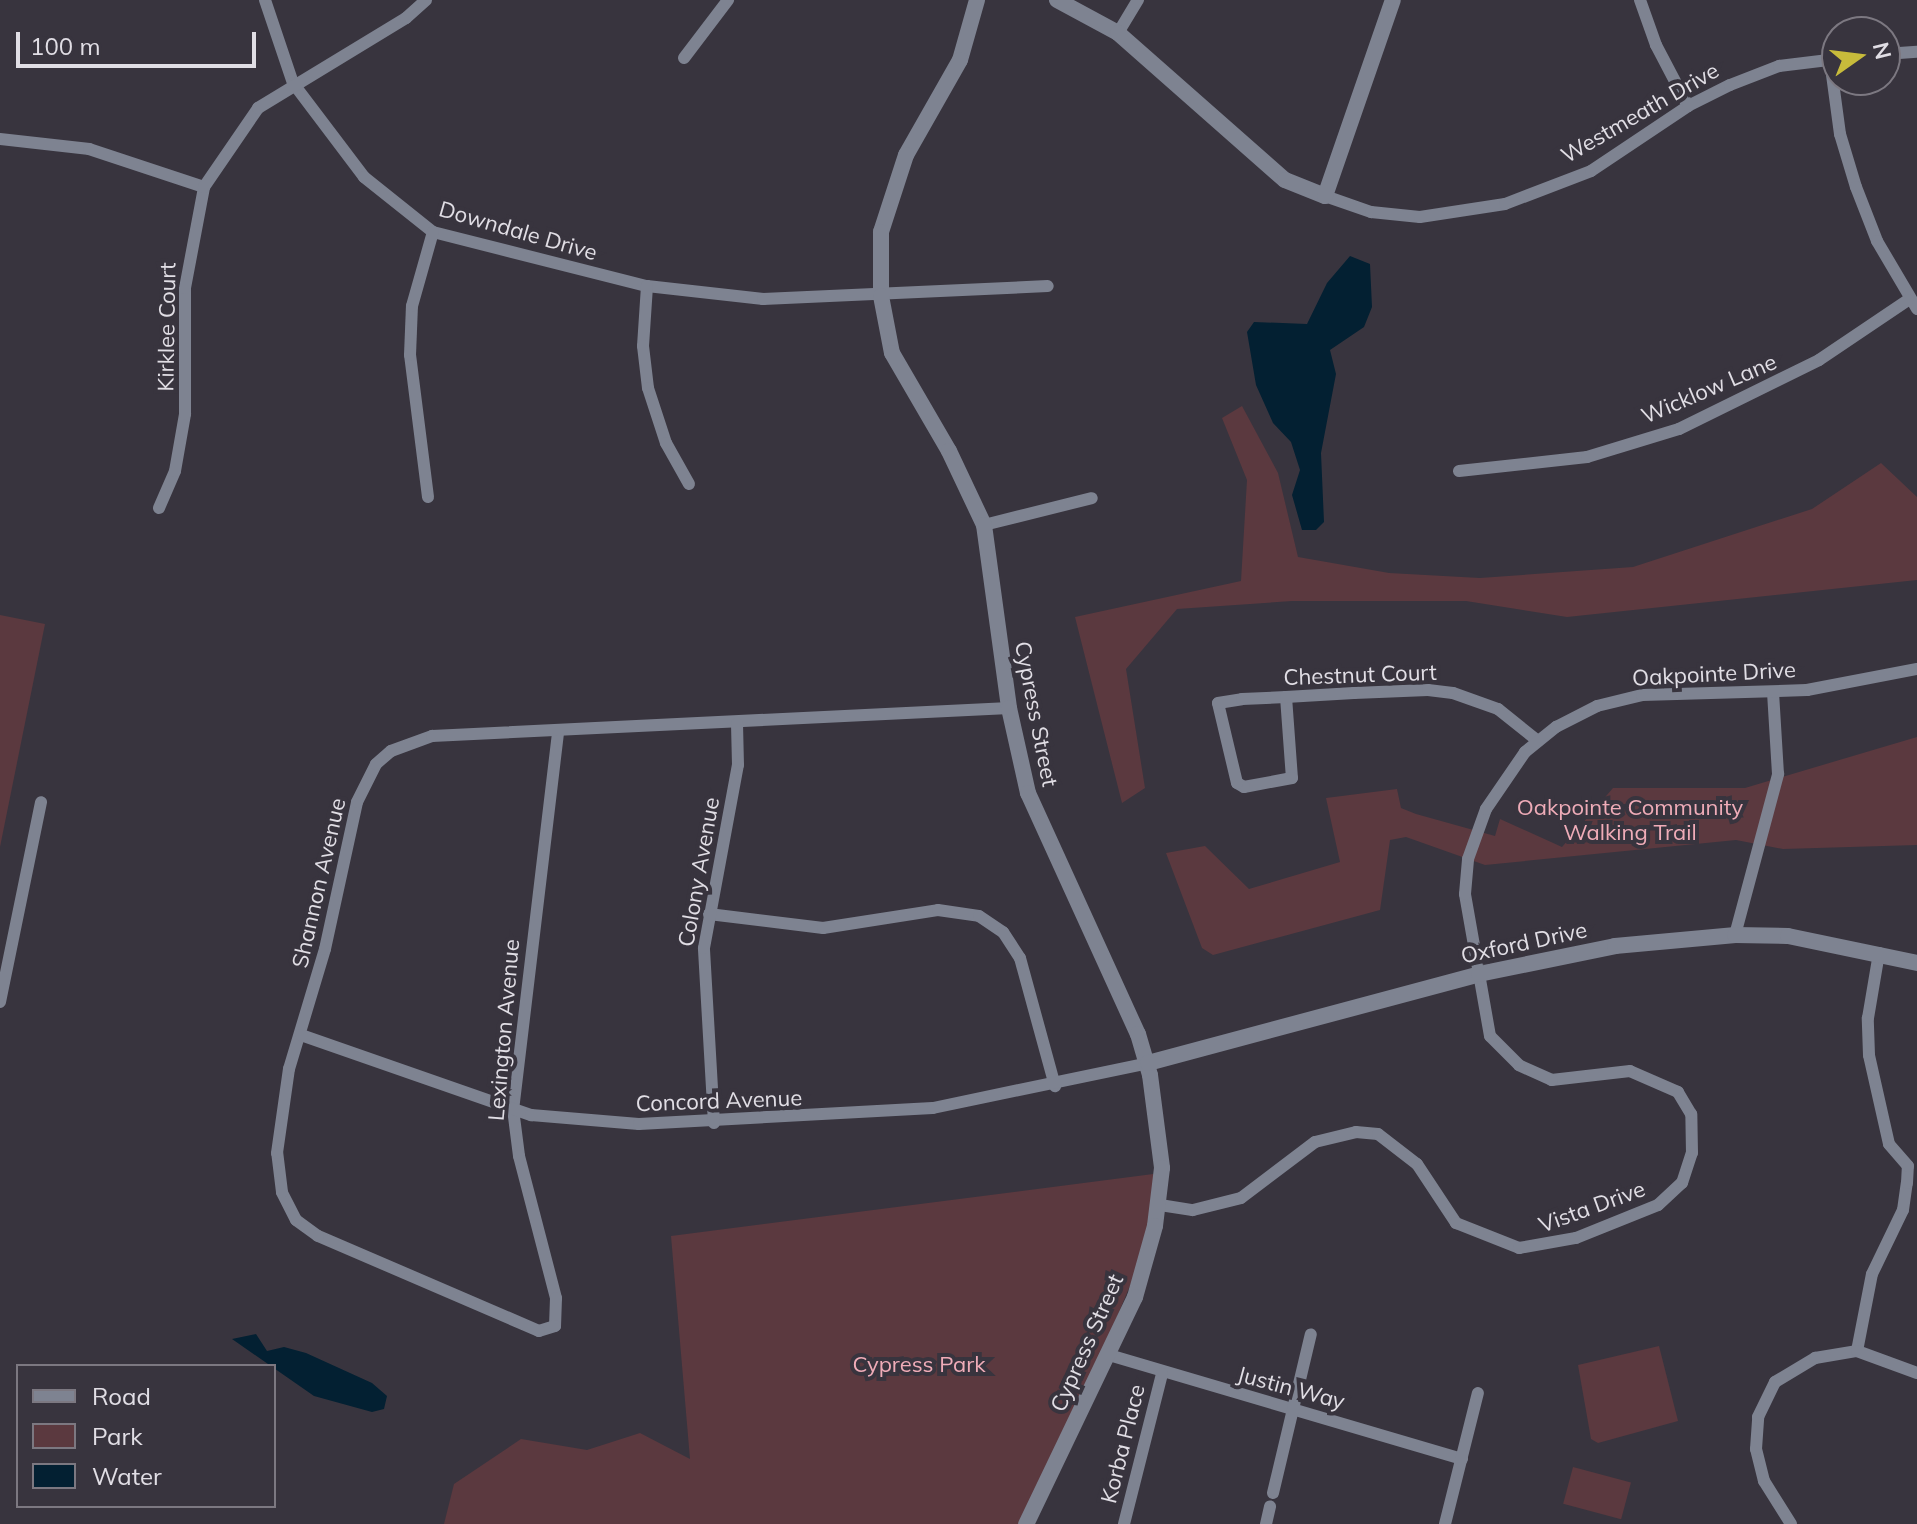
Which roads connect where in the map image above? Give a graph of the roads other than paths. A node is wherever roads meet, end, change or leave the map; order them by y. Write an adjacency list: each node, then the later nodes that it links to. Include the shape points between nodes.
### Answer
1 (265, 0): 12 (street, Downdale Drive)
2 (426, 0): 12 (street, Kirklee Court, via 345,57)
3 (728, 0): 10 (street)
4 (977, 0): 21 (street, Cypress Street, via 960,60 906,155 881,232)
5 (1057, 0): 9 (street, Westmeath Drive)
6 (1138, 0): 9 (street)
7 (1393, 0): 17 (street)
8 (1640, 0): 14 (street)
9 (1118, 33): 17 (street, Westmeath Drive, via 1240,145 1285,180)
10 (684, 58)
11 (1821, 61): 14 (street, Westmeath Drive, via 1779,66)
12 (293, 83): 16 (street, Kirklee Court, via 258,108); 18 (street, Downdale Drive, via 364,177)
13 (1836, 96): 22 (street, via 1840,134 1856,187)
14 (1688, 106): 17 (street, Westmeath Drive, via 1591,171 1505,204 1420,217 1371,212)
15 (0, 139): 16 (street, via 89,149)
16 (204, 187): 27 (street, Kirklee Court, via 185,288 185,414 175,471)
17 (1325, 196)
18 (433, 232): 19 (street, Downdale Drive); 25 (street, via 412,306 410,355)
19 (647, 286): 21 (street, Downdale Drive, via 763,299); 24 (street, via 643,346 648,388 666,443)
20 (1048, 286): 21 (street, Downdale Drive)
21 (881, 296): 28 (street, Cypress Street, via 892,353 949,451)
22 (1912, 304): 23 (street, Wicklow Lane, via 1819,360 1679,429 1587,457)
23 (1459, 471)
24 (689, 484)
25 (428, 497)
26 (1092, 498): 28 (street)
27 (159, 508)
28 (984, 525): 32 (street, Cypress Street)
29 (1917, 669): 30 (street, Oakpointe Drive, via 1834,687)
30 (1773, 692): 35 (street, Oakpointe Drive, via 1617,699 1576,716); 38 (street, via 1778,774)
31 (1286, 697): 31 (street, Chestnut Court, via 1295,771 1284,783 1244,787 1232,776 1218,703); 35 (street, Chestnut Court, via 1453,693 1498,709)
32 (1009, 708): 33 (street, Shannon Avenue); 44 (street, Cypress Street, via 1028,793 1046,842)
33 (737, 724): 34 (street, Shannon Avenue); 37 (street, Colony Avenue, via 738,765)
34 (558, 733): 43 (street, Shannon Avenue, via 432,736 391,751 376,764 357,802); 46 (street, Lexington Avenue)
35 (1538, 741): 41 (street, Oakpointe Drive, via 1505,776 1468,859 1466,912)
36 (41, 802): 42 (street)
37 (709, 914): 45 (street, via 823,928 938,910 979,916 1003,932 1020,958); 47 (street, Colony Avenue, via 704,963)
38 (1735, 935): 39 (street, Oxford Drive, via 1814,939); 41 (street, Oxford Drive, via 1615,946)
39 (1879, 953): 40 (street, Oxford Drive); 48 (street, via 1868,1018 1872,1074 1889,1144)
40 (1917, 963)
41 (1479, 974): 44 (street, Oxford Drive); 49 (street, Vista Drive, via 1490,1036 1519,1065 1563,1081 1641,1073 1678,1092 1691,1114 1694,1138 1688,1169 1671,1196 1576,1238 1519,1248 1458,1225 1417,1164 1378,1134 1356,1132 1315,1142 1241,1198 1193,1210)
42 (0, 1002)
43 (301, 1035): 46 (street, Concord Avenue); 50 (street, Shannon Avenue, via 283,1097 277,1153 282,1192 296,1220 318,1236 476,1307 539,1331)
44 (1148, 1063): 45 (street, Concord Avenue); 49 (street, Cypress Street, via 1160,1132)
45 (1055, 1086): 47 (street, Concord Avenue, via 933,1108)
46 (513, 1109): 47 (street, Concord Avenue, via 597,1123); 50 (street, Lexington Avenue, via 519,1156 556,1298)
47 (714, 1123)
48 (1912, 1166): 52 (street, via 1903,1210 1872,1274)
49 (1160, 1205): 53 (street, Cypress Street, via 1135,1297)
50 (555, 1326)
51 (1311, 1334): 57 (street)
52 (1857, 1351): 54 (street); 63 (street, via 1793,1368 1775,1382 1763,1403 1755,1433 1758,1461)
53 (1109, 1355): 55 (street, Justin Way); 59 (street, Cypress Street)
54 (1917, 1373)
55 (1162, 1374): 57 (street, Justin Way); 60 (street, Korba Place)
56 (1478, 1393): 58 (street)
57 (1292, 1408): 58 (street, Justin Way); 61 (street)
58 (1462, 1459): 62 (street)
59 (1026, 1524)
60 (1124, 1524)
61 (1266, 1524)
62 (1445, 1524)
63 (1791, 1524)

